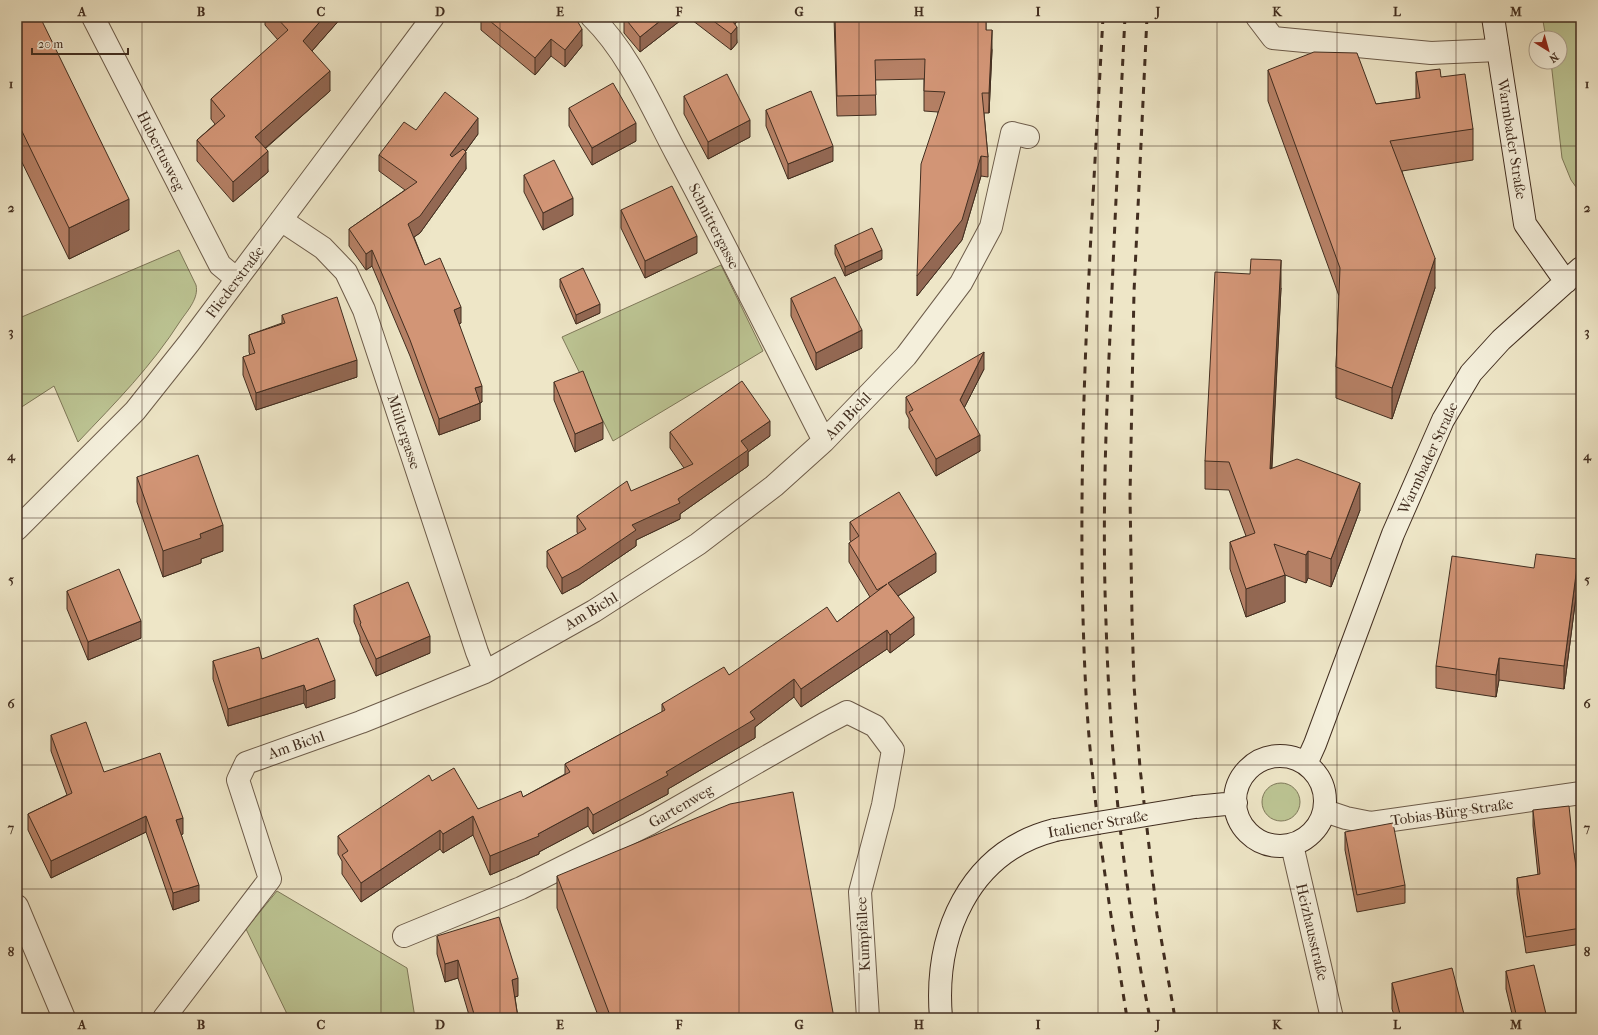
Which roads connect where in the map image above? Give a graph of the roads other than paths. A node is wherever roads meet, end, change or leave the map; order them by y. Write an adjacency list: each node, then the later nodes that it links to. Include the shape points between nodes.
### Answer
1 (93, 17): 10 (street, Hubertusweg, via 220,265)
2 (433, 17): 8 (street, Fliederstraße)
3 (592, 17): 11 (street, Schnittergasse, via 604,28 630,66)
4 (1257, 17): 6 (street, via 1273,38 1431,53)
5 (1493, 17): 6 (street, Warmbader Straße)
6 (1498, 50): 9 (street, Warmbader Straße, via 1525,224)
7 (1028, 136): 11 (street, Am Bichl, via 1012,133 991,227 961,283 906,356)
8 (281, 220): 10 (street, Fliederstraße); 13 (street, Müllergasse, via 323,248 346,272 364,310)
9 (1573, 275): 14 (street, Warmbader Straße, via 1501,340 1471,373 1443,420 1393,534)
10 (237, 279): 12 (street, Fliederstraße, via 135,411)
11 (824, 441): 13 (street, Am Bichl, via 774,486 698,544 594,611)
12 (17, 529)
13 (485, 672): 23 (street, Am Bichl, via 360,722 246,763 238,780 270,879)
14 (1306, 764): 16 (street, via 1294,758 1279,756 1259,762 1243,776 1237,789); 18 (street, via 1317,776 1324,790)
15 (1581, 793): 18 (street, Tobias-Bürg-Straße, via 1371,824)
16 (1236, 803): 19 (street, via 1238,816 1253,838 1279,847); 25 (street, Italiener Straße, bridge, via 1195,806 1055,830 1041,834 999,857 977,879 963,898 949,934 942,965)
17 (883, 805): 21 (street, Gartenweg, via 893,750 875,726 847,712 649,824 521,888); 24 (street, Kumpfallee, via 860,892)
18 (1325, 811): 19 (street, via 1313,832)
19 (1292, 845): 26 (street, Heizhausstraße)
20 (17, 906): 22 (street)
21 (404, 936)
22 (64, 1018)
23 (164, 1018)
24 (868, 1018)
25 (941, 1018)
26 (1332, 1018)

